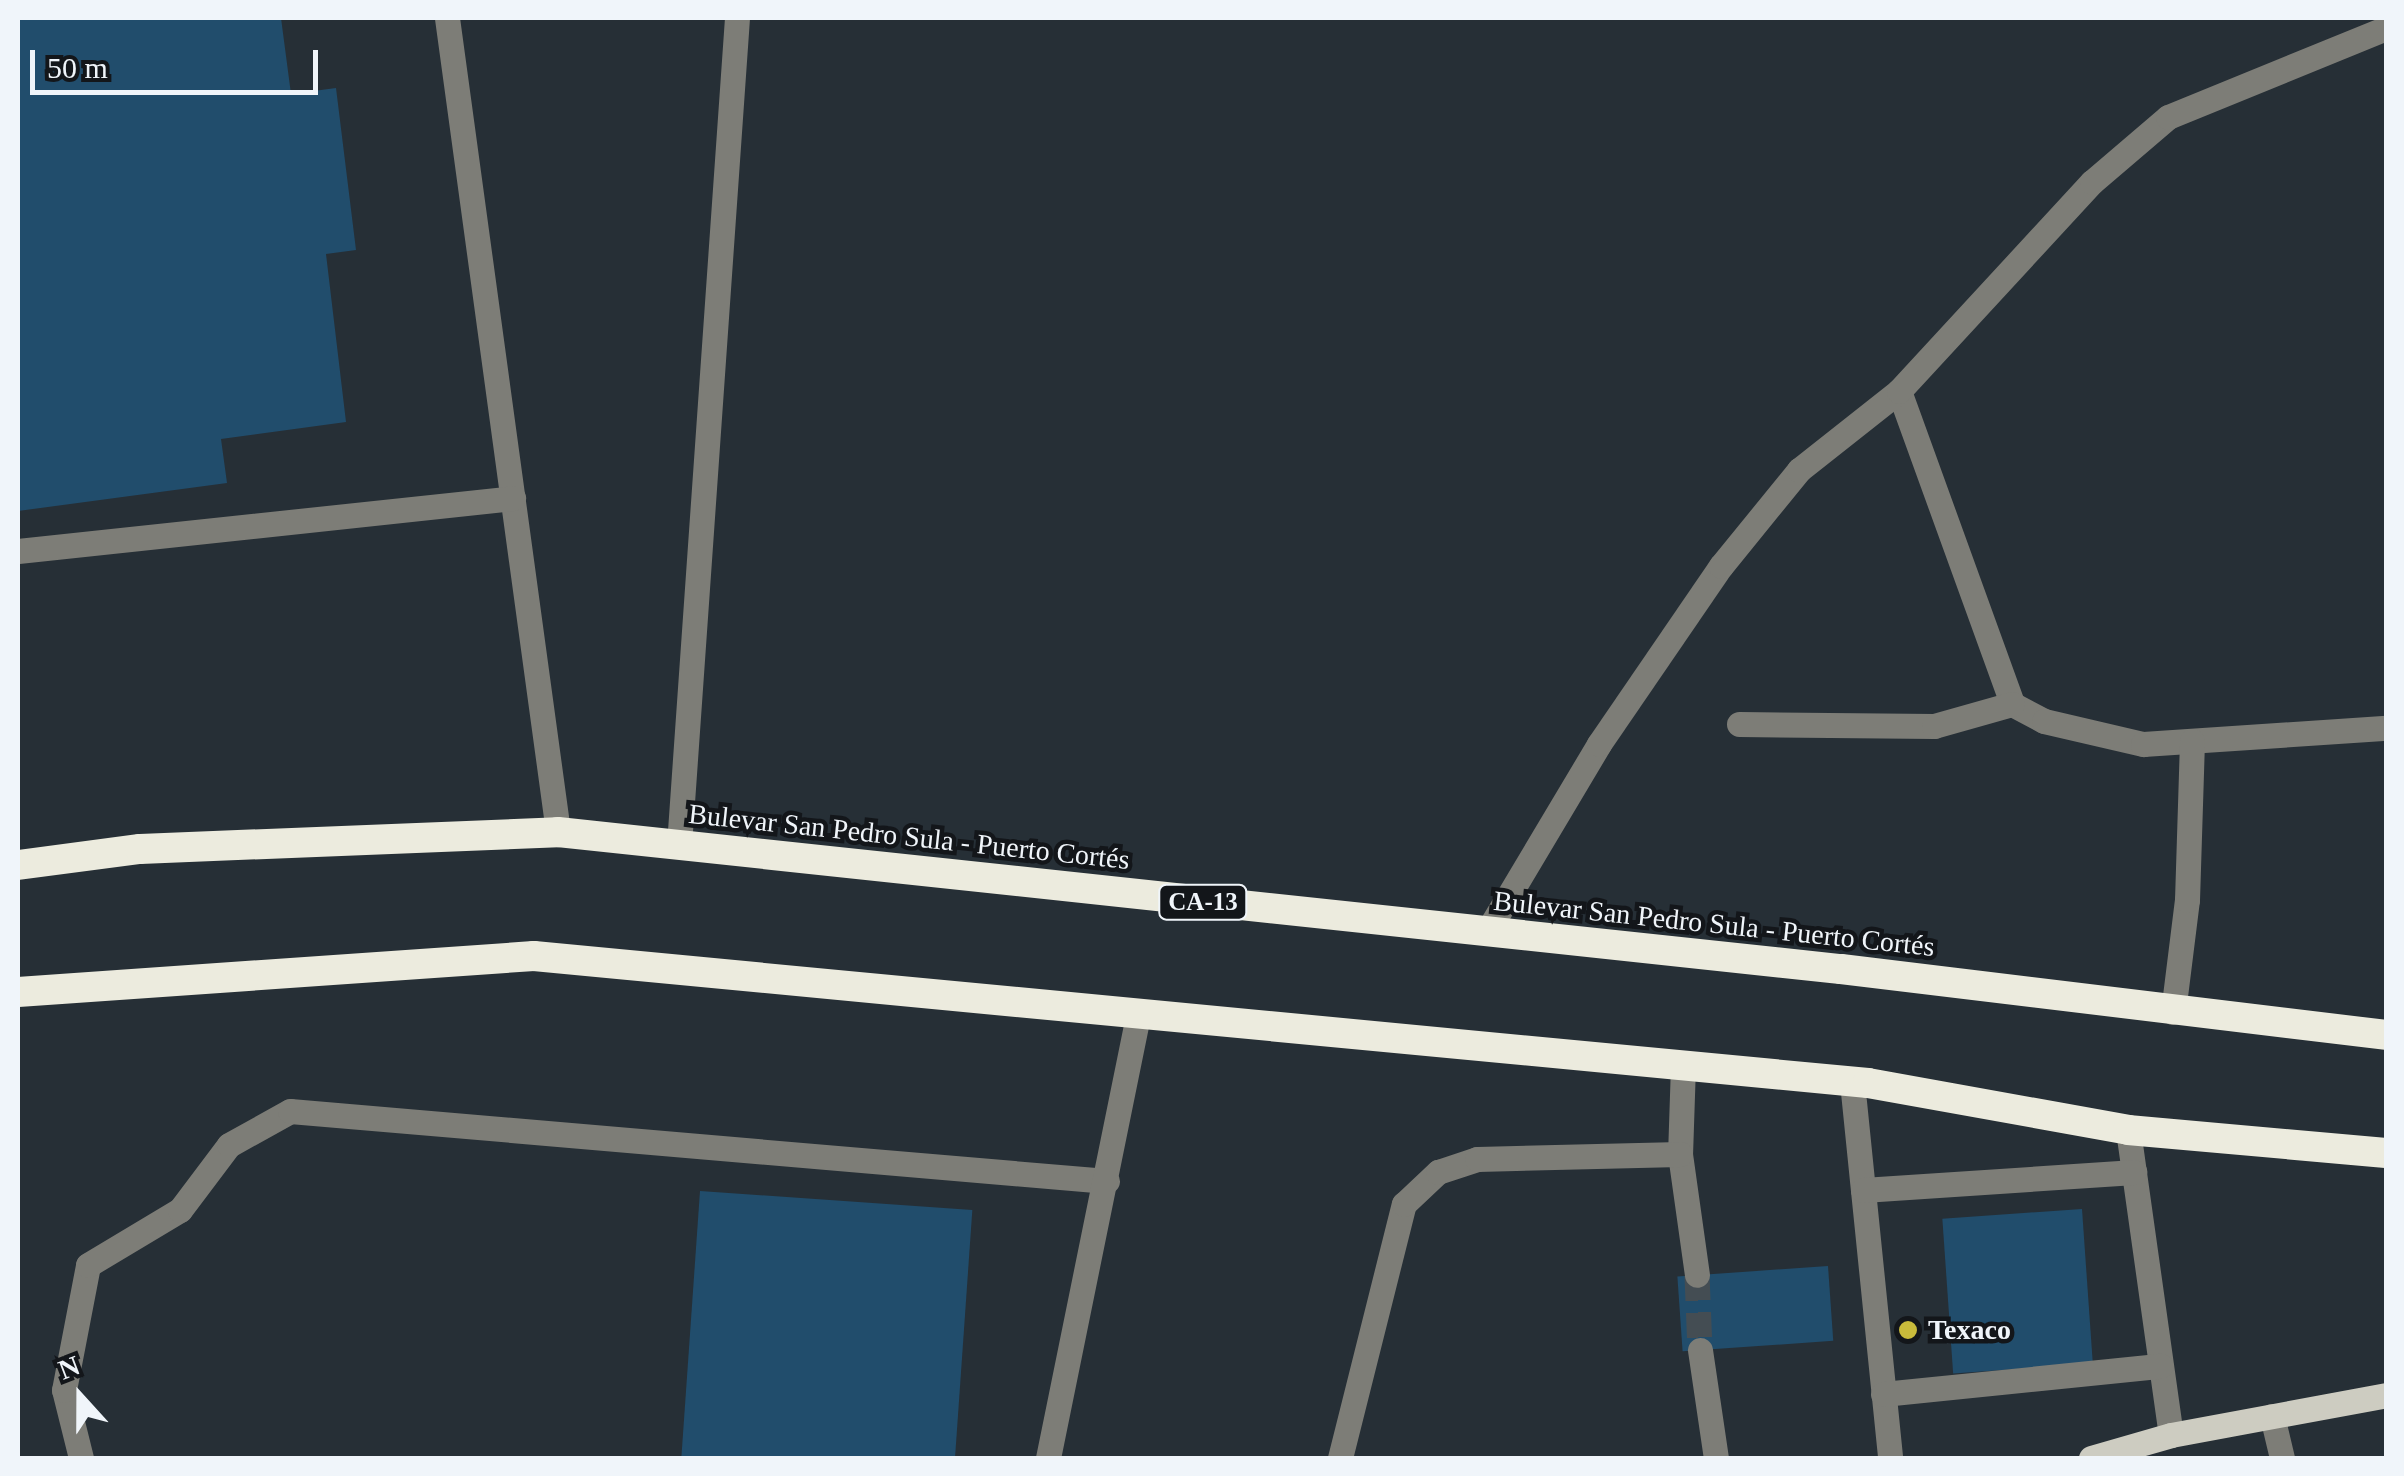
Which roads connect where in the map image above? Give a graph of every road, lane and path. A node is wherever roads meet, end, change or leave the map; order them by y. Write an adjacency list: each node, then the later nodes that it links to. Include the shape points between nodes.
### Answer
1 (446, 18): 5 (lane)
2 (737, 18): 12 (lane)
3 (2386, 28): 4 (lane, via 2168,118 2092,182)
4 (1899, 392): 7 (lane); 14 (lane, via 1799,470 1721,566 1599,744)
5 (513, 498): 6 (lane); 11 (lane)
6 (18, 551)
7 (2012, 704): 8 (lane, via 1934,726); 10 (lane, via 2044,721 2144,744)
8 (1739, 724)
9 (2386, 728): 10 (lane)
10 (2192, 741): 17 (lane, via 2188,900)
11 (558, 832): 12 (highway, Bulevar San Pedro Sula - Puerto Cortés / CA-13); 13 (highway, Bulevar San Pedro Sula - Puerto Cortés / CA-13, via 140,849)
12 (679, 845): 14 (highway, Bulevar San Pedro Sula - Puerto Cortés / CA-13)
13 (18, 865)
14 (1487, 932): 17 (highway, Bulevar San Pedro Sula - Puerto Cortés / CA-13)
15 (18, 992): 16 (highway, via 534,956)
16 (1139, 1012): 19 (highway); 25 (lane)
17 (2173, 1012): 18 (highway, Bulevar San Pedro Sula - Puerto Cortés / CA-13)
18 (2386, 1035)
19 (1683, 1064): 20 (highway); 23 (lane)
20 (1852, 1082): 21 (highway); 26 (lane)
21 (2128, 1130): 22 (highway); 24 (lane)
22 (2386, 1153)
23 (1680, 1154): 27 (lane); 36 (lane, via 1477,1159 1438,1172 1404,1204)
24 (2134, 1172): 26 (lane); 29 (lane)
25 (1106, 1181): 34 (lane, via 290,1111 230,1145 180,1210 88,1265 64,1390); 35 (lane)
26 (1863, 1190): 30 (lane)
27 (1697, 1275)
28 (1700, 1350): 37 (lane)
29 (2162, 1366): 30 (lane); 33 (lane)
30 (1883, 1394): 38 (lane)
31 (2386, 1395): 32 (main road)
32 (2272, 1416): 33 (main road); 40 (lane)
33 (2171, 1436): 39 (main road)
34 (81, 1458)
35 (1048, 1458)
36 (1340, 1458)
37 (1716, 1458)
38 (1890, 1458)
39 (2091, 1458)
40 (2282, 1458)

